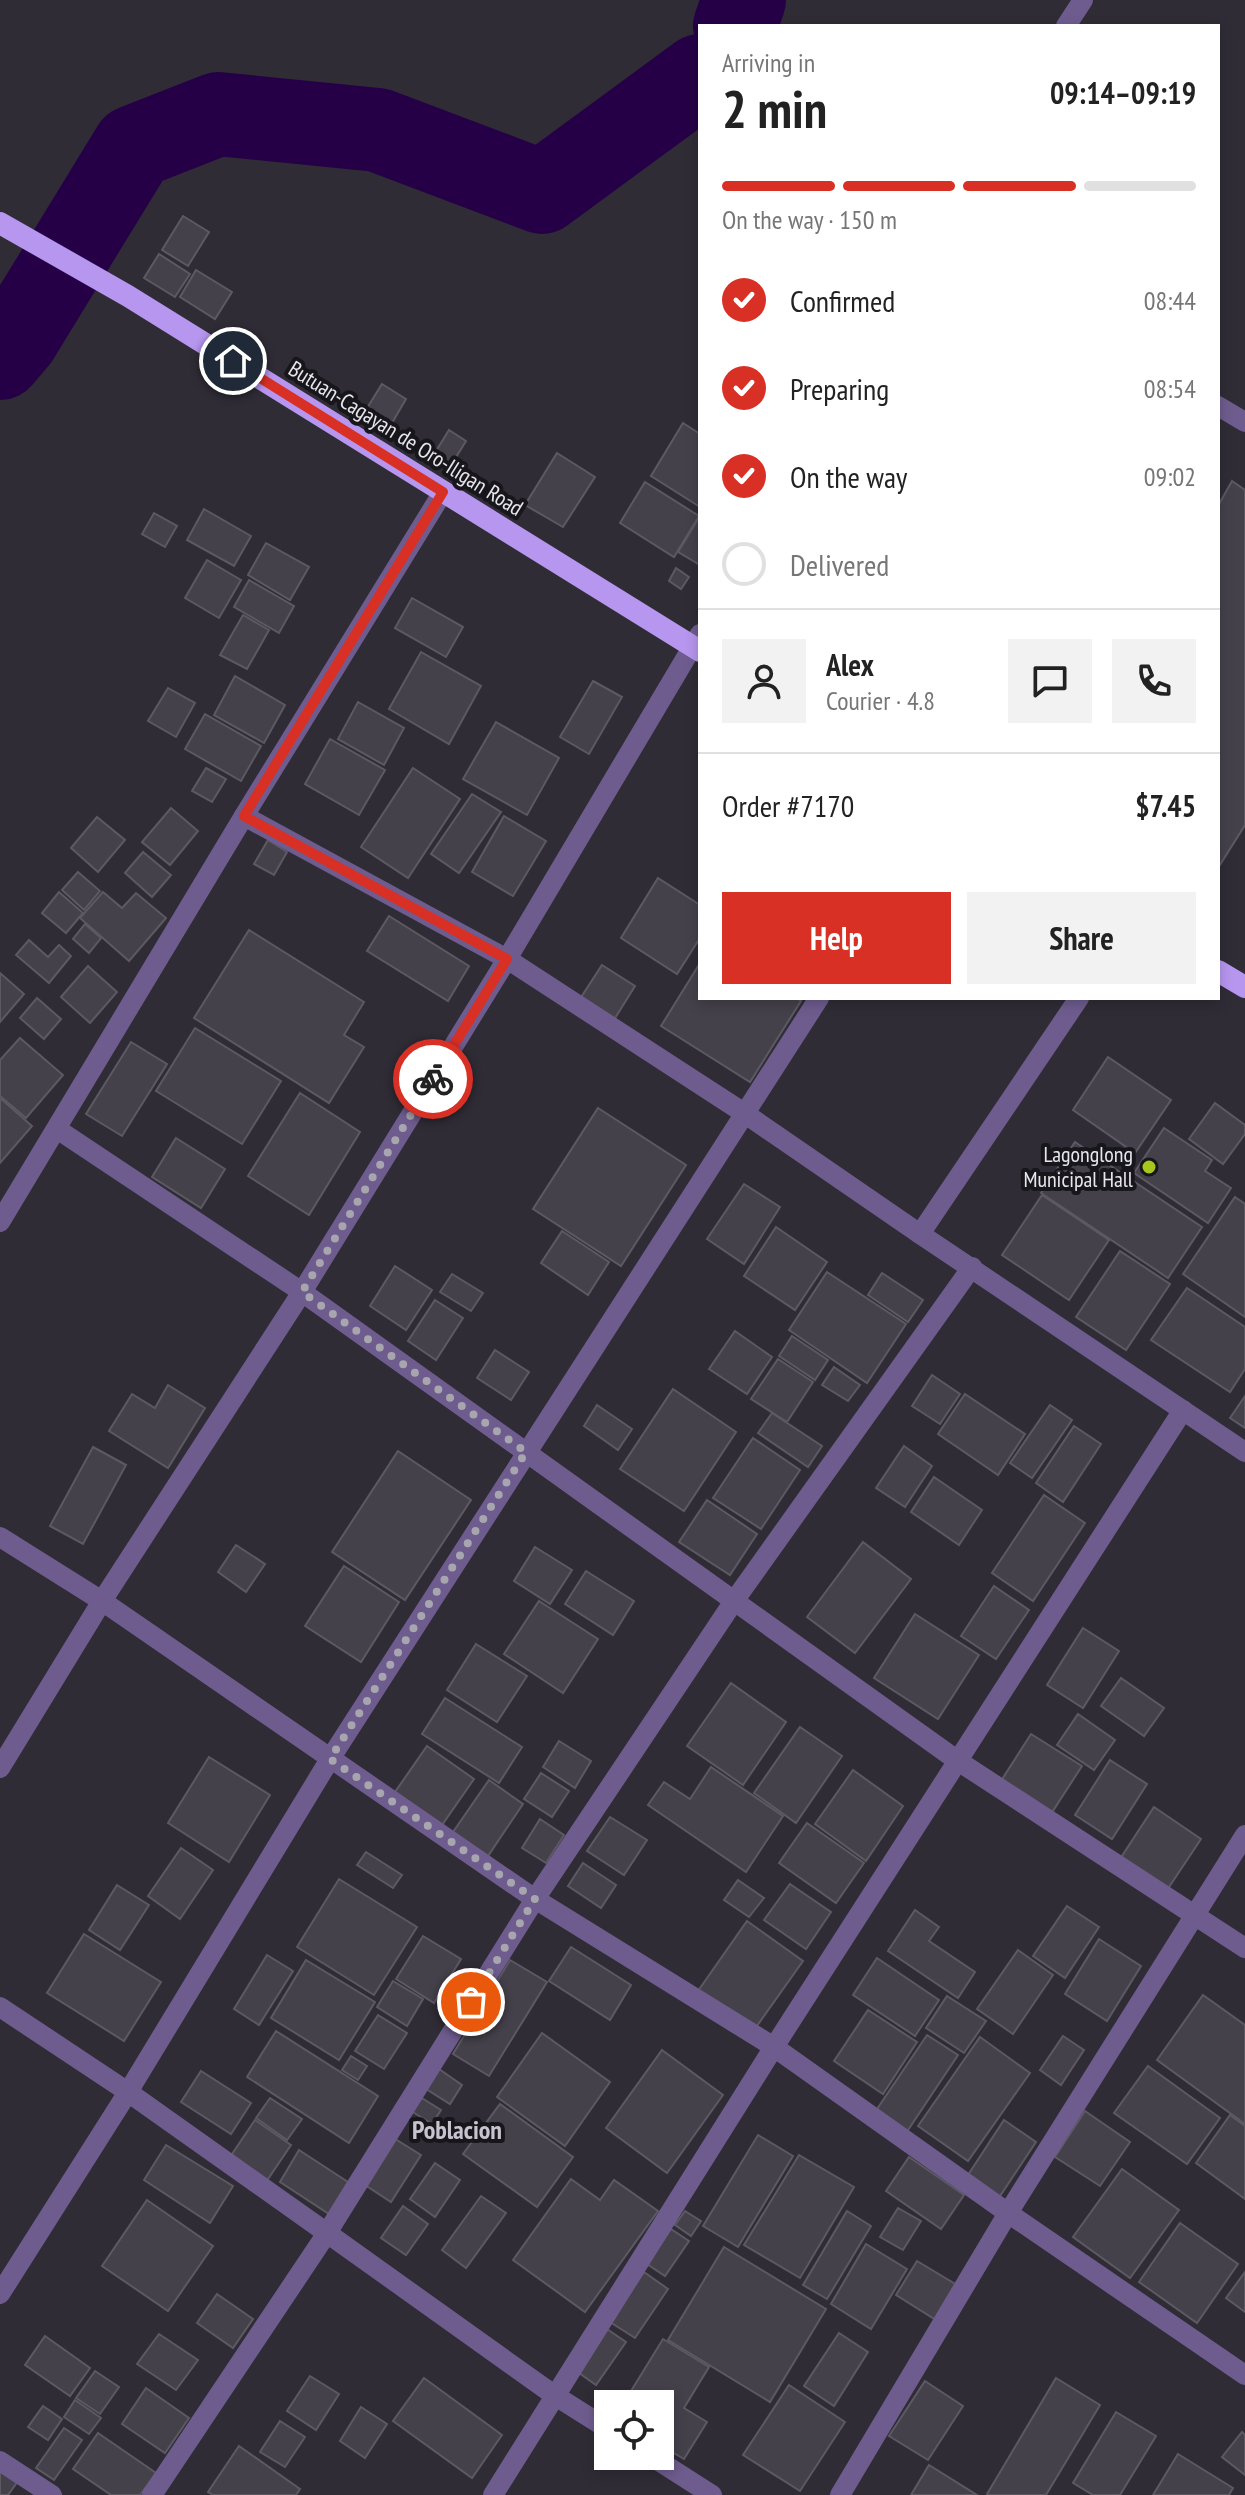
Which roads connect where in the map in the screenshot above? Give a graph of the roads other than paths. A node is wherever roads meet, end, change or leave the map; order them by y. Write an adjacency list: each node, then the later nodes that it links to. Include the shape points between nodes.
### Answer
1 (1083, 0): 2 (street)
2 (1067, 24)
3 (0, 223): 6 (highway, Butuan-Cagayan de Oro-Iligan Road, via 128,296)
4 (1220, 407): 5 (street)
5 (1245, 422)
6 (443, 492): 7 (highway, Butuan-Cagayan de Oro-Iligan Road); 8 (street)
7 (698, 644): 9 (street)
8 (244, 816): 9 (street); 15 (street)
9 (507, 959): 14 (street); 19 (street)
10 (1220, 972): 11 (highway)
11 (1245, 987)
12 (818, 1000): 14 (street)
13 (1078, 1000): 17 (street)
14 (744, 1113): 17 (street); 21 (street)
15 (57, 1129): 16 (street); 19 (street)
16 (0, 1222)
17 (920, 1234): 18 (street)
18 (972, 1267): 20 (street); 25 (street)
19 (302, 1292): 21 (street); 24 (street)
20 (1183, 1410): 22 (street); 27 (street)
21 (526, 1452): 25 (street); 26 (street)
22 (1245, 1452)
23 (0, 1537): 24 (street)
24 (102, 1601): 26 (street); 28 (street)
25 (734, 1601): 27 (street); 30 (street)
26 (330, 1759): 30 (street); 35 (street)
27 (958, 1761): 31 (street); 34 (street)
28 (0, 1768)
29 (1245, 1835): 31 (street)
30 (535, 1899): 34 (street); 37 (street)
31 (1194, 1916): 32 (street); 36 (street)
32 (1245, 1948)
33 (0, 2007): 35 (street)
34 (774, 2047): 36 (street); 40 (street)
35 (128, 2092): 37 (street); 38 (street)
36 (1008, 2213): 39 (street); 48 (street)
37 (327, 2233): 40 (street); 45 (street)
38 (0, 2294)
39 (1245, 2375)
40 (554, 2395): 41 (street); 46 (street)
41 (594, 2420)
42 (0, 2461): 44 (street)
43 (673, 2470): 47 (street)
44 (52, 2495)
45 (152, 2495)
46 (493, 2495)
47 (712, 2495)
48 (840, 2495)

